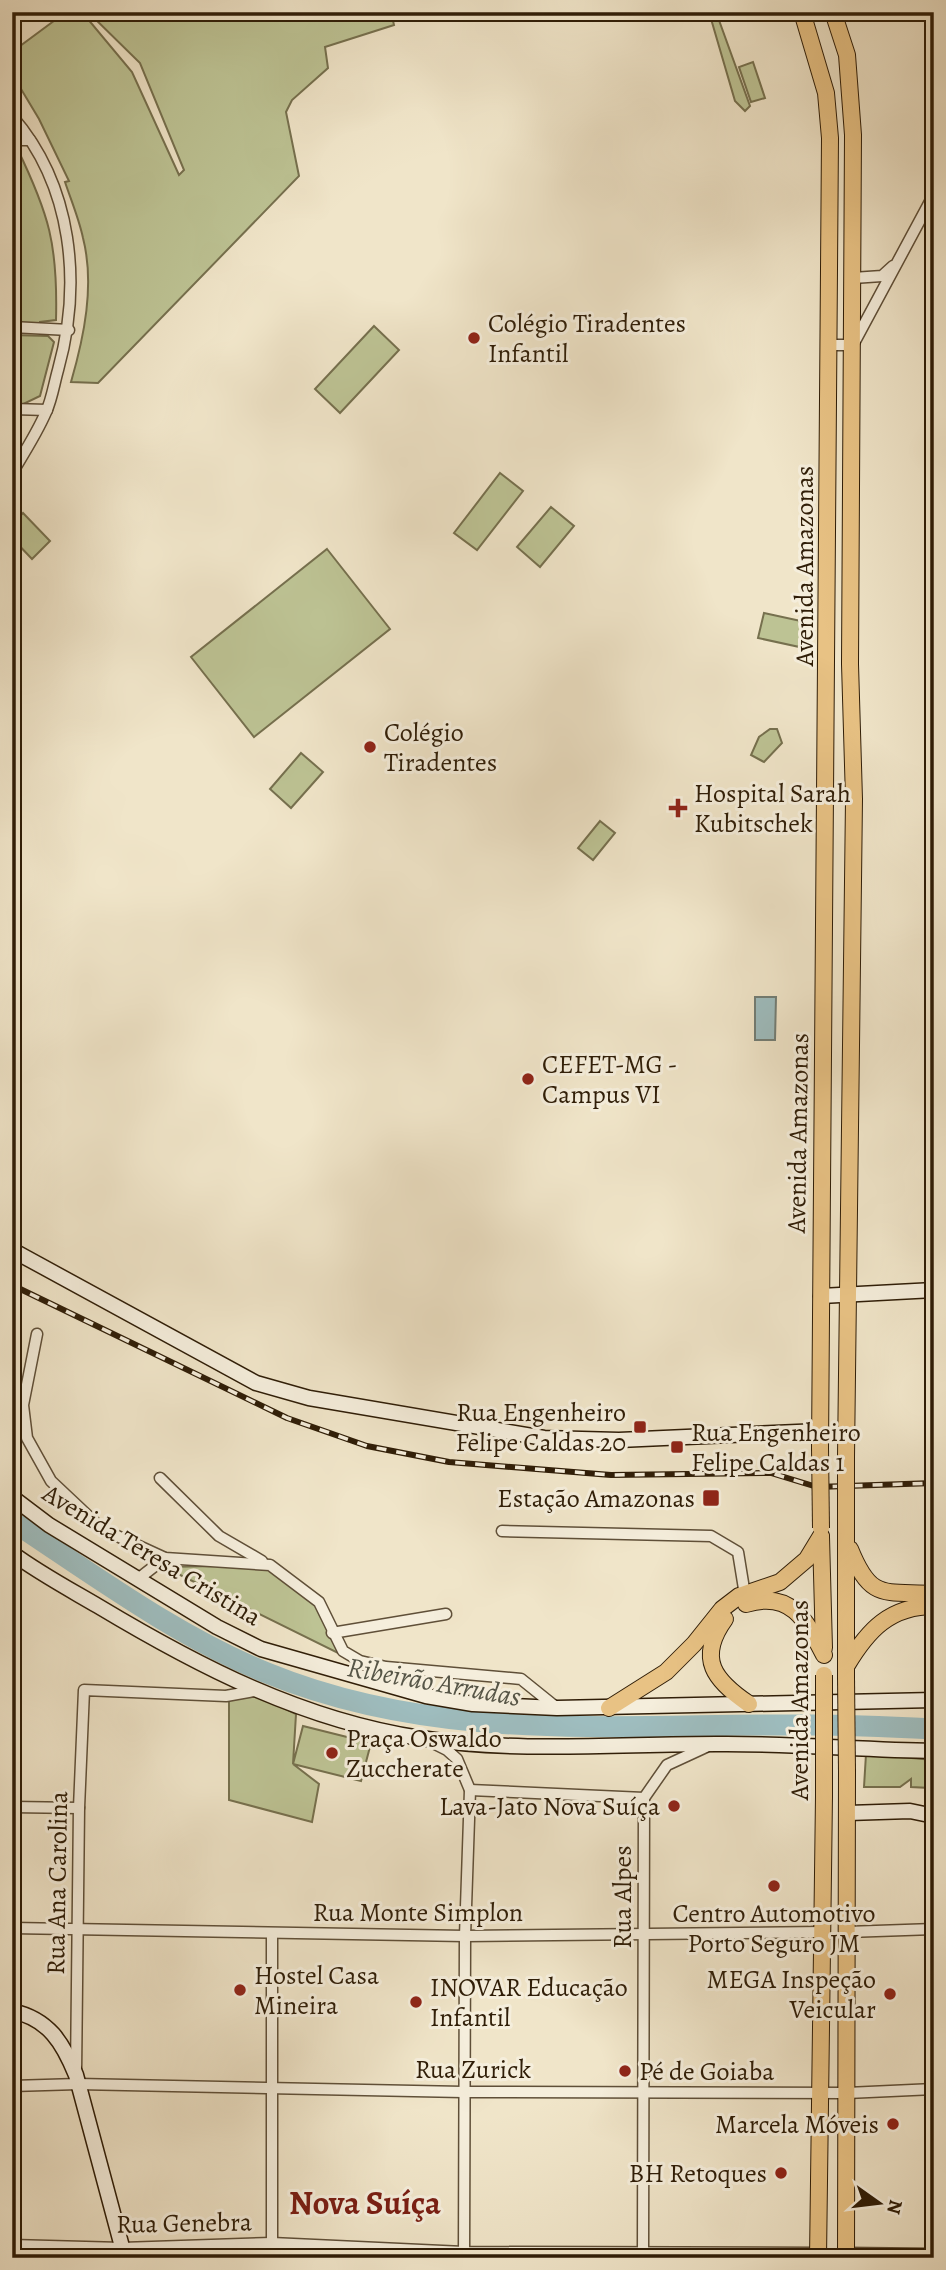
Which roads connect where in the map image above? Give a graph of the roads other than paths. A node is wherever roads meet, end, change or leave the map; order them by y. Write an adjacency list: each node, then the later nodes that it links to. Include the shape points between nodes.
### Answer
1 (802, 12): 11 (main road, Avenida Amazonas, via 826,93 830,138)
2 (833, 12): 8 (main road, Avenida Amazonas, via 847,55 853,135)
3 (12, 116): 5 (street)
4 (12, 140): 5 (street)
5 (30, 140): 10 (street, via 59,197 70,254)
6 (934, 194): 7 (street)
7 (898, 262): 8 (street, via 882,276); 12 (street)
8 (853, 278): 12 (main road, Avenida Amazonas)
9 (12, 327): 10 (street)
10 (69, 330): 14 (street)
11 (831, 345): 12 (street); 19 (main road, Avenida Amazonas)
12 (853, 345): 18 (main road, Avenida Amazonas, via 850,671 854,799)
13 (13, 409): 14 (street)
14 (47, 410): 15 (street)
15 (12, 473)
16 (12, 1250): 21 (main road, via 256,1383 309,1398 544,1438)
17 (934, 1290): 18 (main road)
18 (846, 1295): 19 (main road); 22 (main road, Avenida Amazonas)
19 (821, 1296): 21 (main road, Avenida Amazonas)
20 (37, 1334): 29 (street, via 23,1405 27,1438 51,1481 102,1529)
21 (820, 1439): 22 (main road, via 833,1434); 26 (main road, Avenida Amazonas, bridge)
22 (846, 1456): 27 (main road, Avenida Amazonas, bridge)
23 (160, 1478): 30 (street, via 219,1536)
24 (12, 1497): 31 (main road, Avenida Teresa Cristina)
25 (502, 1531): 33 (street, via 711,1536 738,1552)
26 (821, 1532): 33 (main road, via 807,1559 780,1582); 37 (main road, Avenida Amazonas)
27 (846, 1533): 32 (main road, via 860,1575 869,1586); 38 (main road, Avenida Amazonas)
28 (16, 1558): 39 (main road)
29 (165, 1558): 30 (street); 31 (street)
30 (270, 1565): 36 (street, via 319,1602)
31 (138, 1579): 42 (main road, Avenida Teresa Cristina, via 217,1627 311,1665 426,1696 473,1704)
32 (934, 1594)
33 (745, 1595): 43 (main road, via 722,1609 666,1672)
34 (934, 1606): 38 (main road, via 885,1617 863,1637)
35 (446, 1614): 36 (street)
36 (332, 1633): 42 (street, via 343,1651 360,1661 521,1679)
37 (824, 1655): 41 (main road, via 808,1622 796,1610 779,1601 740,1606 713,1635 711,1656 714,1675); 56 (main road, Avenida Amazonas, bridge)
38 (846, 1672): 51 (main road, Avenida Amazonas, bridge)
39 (254, 1691): 44 (main road); 50 (street, Rua Ana Carolina, via 226,1696 84,1690)
40 (934, 1700): 41 (main road, Avenida Teresa Cristina)
41 (749, 1704): 43 (main road, Avenida Teresa Cristina)
42 (557, 1708): 43 (main road, Avenida Teresa Cristina)
43 (609, 1708)
44 (420, 1738): 45 (main road, via 552,1747); 47 (street, via 457,1759)
45 (716, 1744): 46 (main road); 48 (street, via 667,1765)
46 (934, 1753)
47 (470, 1790): 48 (street); 60 (street)
48 (644, 1798): 59 (street, Rua Alpes)
49 (12, 1807): 50 (street)
50 (79, 1808): 55 (street, Rua Ana Carolina)
51 (848, 1813): 52 (main road, via 910,1811); 57 (main road, Avenida Amazonas)
52 (934, 1816)
53 (12, 1928): 55 (street, Rua Monte Simplon)
54 (934, 1929): 57 (street)
55 (80, 1930): 58 (street, Rua Monte Simplon); 62 (street, Rua Ana Carolina)
56 (823, 1932): 59 (street, Rua Monte Simplon); 68 (main road, Avenida Amazonas)
57 (847, 1932): 69 (main road, Avenida Amazonas)
58 (272, 1934): 60 (street, Rua Monte Simplon); 65 (street)
59 (645, 1934): 60 (street, Rua Monte Simplon); 67 (street, Rua Alpes)
60 (465, 1936): 66 (street)
61 (12, 2011): 62 (main road, via 28,2014 54,2032)
62 (77, 2080): 63 (street, Rua Zurick); 65 (street, Rua Zurick); 72 (main road)
63 (12, 2086)
64 (934, 2089): 69 (street, Rua Zurick)
65 (272, 2090): 66 (street, Rua Zurick); 70 (street)
66 (463, 2092): 67 (street, Rua Zurick); 75 (street)
67 (645, 2092): 68 (street, Rua Zurick); 73 (street, Rua Alpes)
68 (820, 2092): 69 (street, Rua Zurick); 76 (main road, Avenida Amazonas)
69 (847, 2093): 77 (main road, Avenida Amazonas)
70 (272, 2244): 72 (street, Rua Genebra); 75 (street, Rua Genebra); 78 (street)
71 (12, 2245): 72 (street, Rua Genebra)
72 (124, 2253)
73 (643, 2254): 75 (street, Rua Genebra); 76 (street, Rua Genebra)
74 (934, 2254): 77 (street)
75 (464, 2255)
76 (818, 2255)
77 (846, 2256)
78 (272, 2258)

